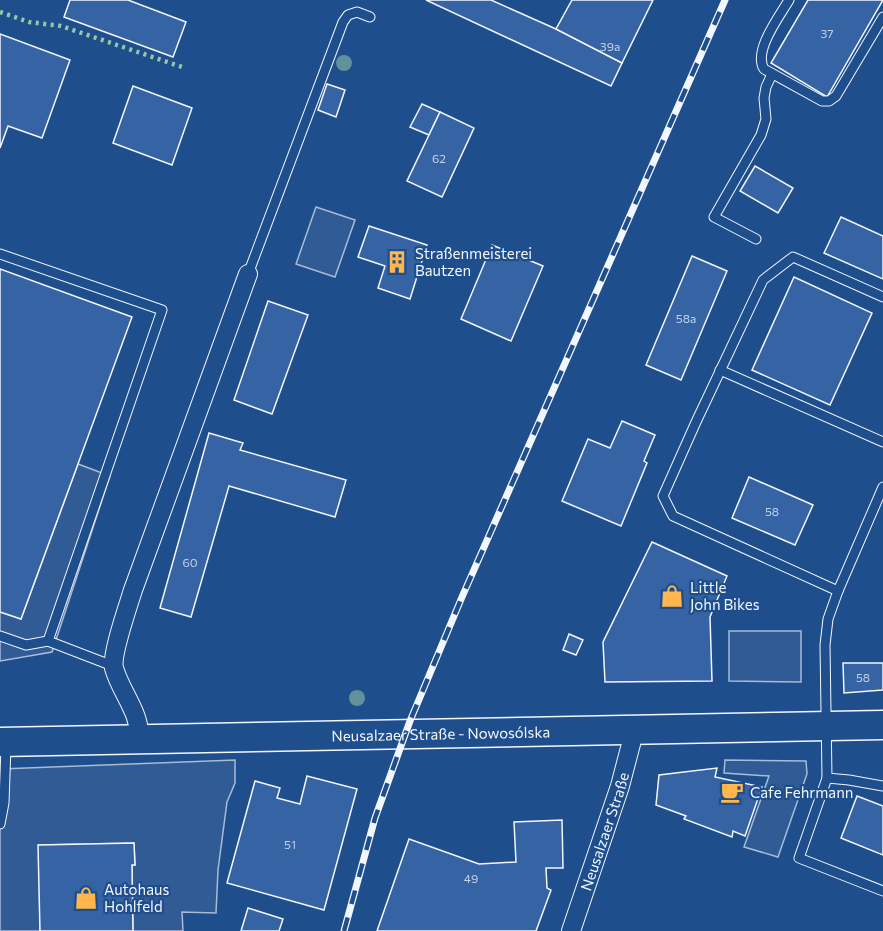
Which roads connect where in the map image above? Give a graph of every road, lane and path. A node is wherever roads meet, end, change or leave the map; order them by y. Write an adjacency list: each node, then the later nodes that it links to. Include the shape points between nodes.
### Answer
1 (789, 0): 4 (lane, via 760,54 760,63)
2 (370, 17): 7 (lane, via 357,12 343,22)
3 (883, 17): 4 (lane, via 836,96 829,101)
4 (772, 74): 5 (lane, via 764,98 766,119 761,135 714,217)
5 (756, 239)
6 (0, 254): 14 (lane, via 162,310)
7 (248, 274): 15 (street, via 133,590)
8 (883, 297): 9 (lane, via 793,257 763,280)
9 (720, 370): 10 (lane); 12 (lane, via 663,496 673,516)
10 (883, 442)
11 (883, 487): 12 (lane)
12 (838, 591): 17 (lane, via 828,619 825,645)
13 (0, 636): 14 (lane, via 26,645)
14 (48, 641): 15 (lane)
15 (113, 666): 19 (street, via 139,723)
16 (883, 725): 17 (main road, Neusalzaer Straße - Nowosólska)
17 (826, 726): 18 (main road, Neusalzaer Straße - Nowosólska); 21 (lane)
18 (633, 730): 19 (main road, Neusalzaer Straße - Nowosólska); 25 (street, Neusalzaer Straße, via 620,786)
19 (139, 739): 20 (main road, Neusalzaer Straße - Nowosólska)
20 (3, 742): 23 (lane, via 4,803)
21 (827, 778): 22 (lane); 24 (lane, via 799,858)
22 (883, 786)
23 (0, 824)
24 (883, 891)
25 (571, 931)

